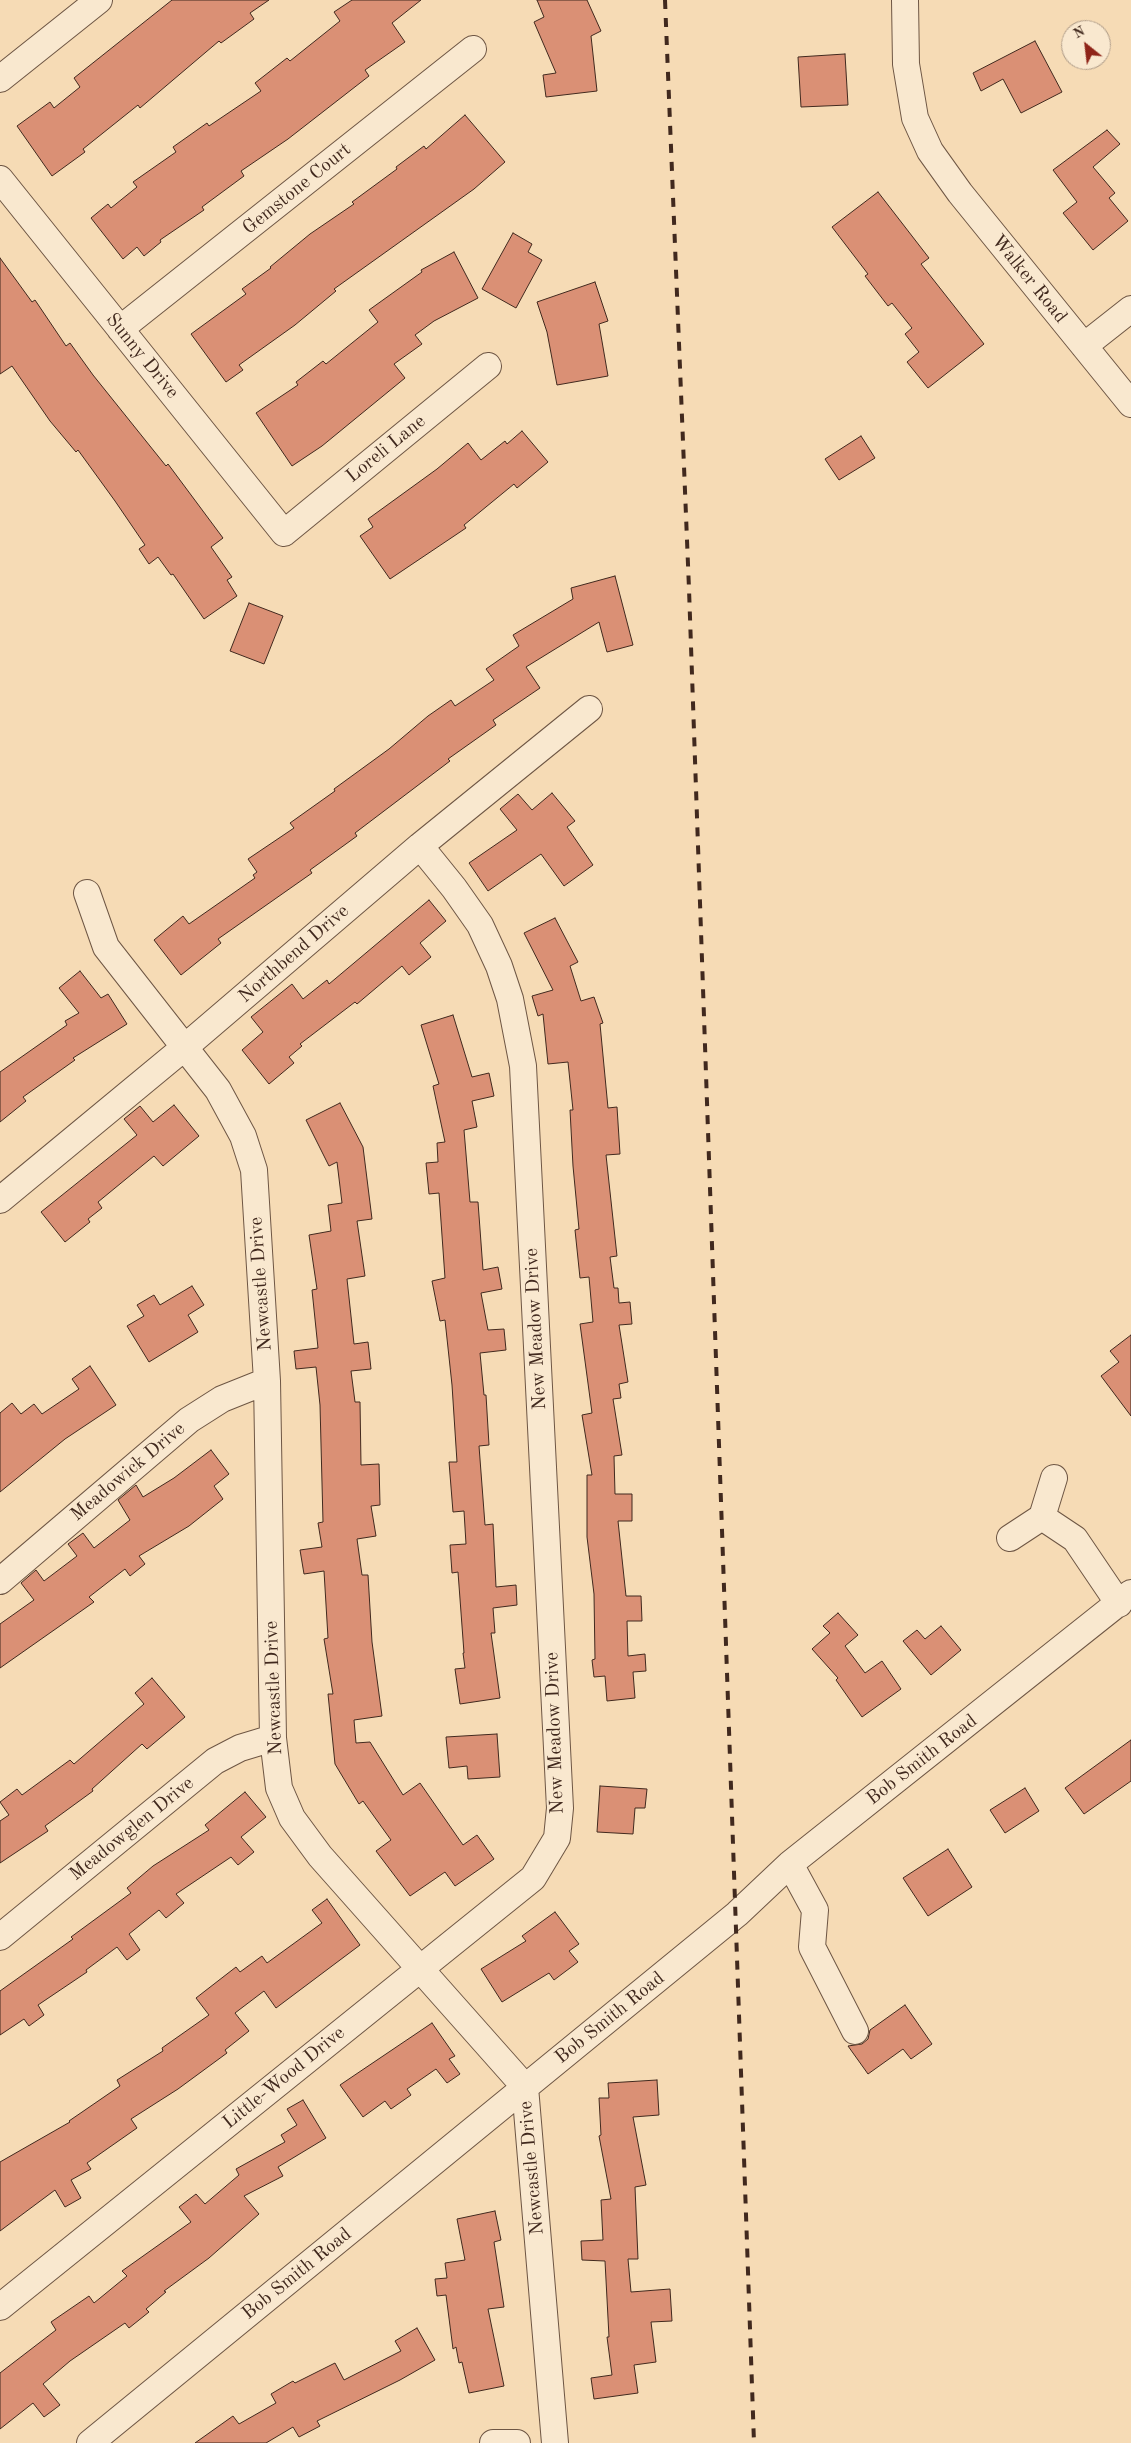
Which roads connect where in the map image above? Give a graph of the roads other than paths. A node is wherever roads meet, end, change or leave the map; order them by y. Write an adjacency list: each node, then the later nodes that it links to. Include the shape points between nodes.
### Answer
1 (99, 0): 4 (street)
2 (905, 0): 8 (street, Walker Road, via 906,64 915,118 930,151)
3 (473, 49): 7 (street, Gemstone Court)
4 (0, 79)
5 (0, 179): 7 (street, Sunny Drive)
6 (1131, 309): 8 (street)
7 (120, 329): 11 (street, Sunny Drive)
8 (1084, 346): 10 (street, Walker Road)
9 (488, 366): 11 (street, Loreli Lane)
10 (1131, 404)
11 (284, 533)
12 (589, 709): 13 (street, Northbend Drive)
13 (420, 846): 15 (street, Northbend Drive); 24 (street, New Meadow Drive, via 454,888 484,934 499,966 510,999 523,1066 560,1808)
14 (87, 893): 15 (street, Newcastle Drive, via 106,947)
15 (186, 1047): 16 (street, Northbend Drive); 17 (street, Newcastle Drive, via 218,1090 244,1136 254,1170)
16 (0, 1200)
17 (267, 1381): 21 (street, Meadowick Drive, via 222,1399 190,1420); 23 (street, Newcastle Drive)
18 (1054, 1478): 19 (street)
19 (1042, 1517): 20 (street); 22 (street, via 1075,1539)
20 (1010, 1538)
21 (0, 1581)
22 (1125, 1598): 25 (street, Bob Smith Road)
23 (273, 1738): 26 (street, Meadowglen Drive, via 240,1748 215,1761); 27 (street, Newcastle Drive, via 279,1788 292,1818 320,1856)
24 (556, 1838): 27 (street, Little-Wood Drive, via 533,1878)
25 (790, 1864): 28 (street, via 815,1910 812,1947); 29 (street, Bob Smith Road, via 737,1914)
26 (0, 1937)
27 (419, 1970): 29 (street, Newcastle Drive); 30 (street, Little-Wood Drive)
28 (855, 2031)
29 (525, 2088): 31 (street, Bob Smith Road); 34 (street, Newcastle Drive)
30 (0, 2307)
31 (90, 2443)
32 (493, 2443): 33 (street)
33 (517, 2443)
34 (555, 2443)

